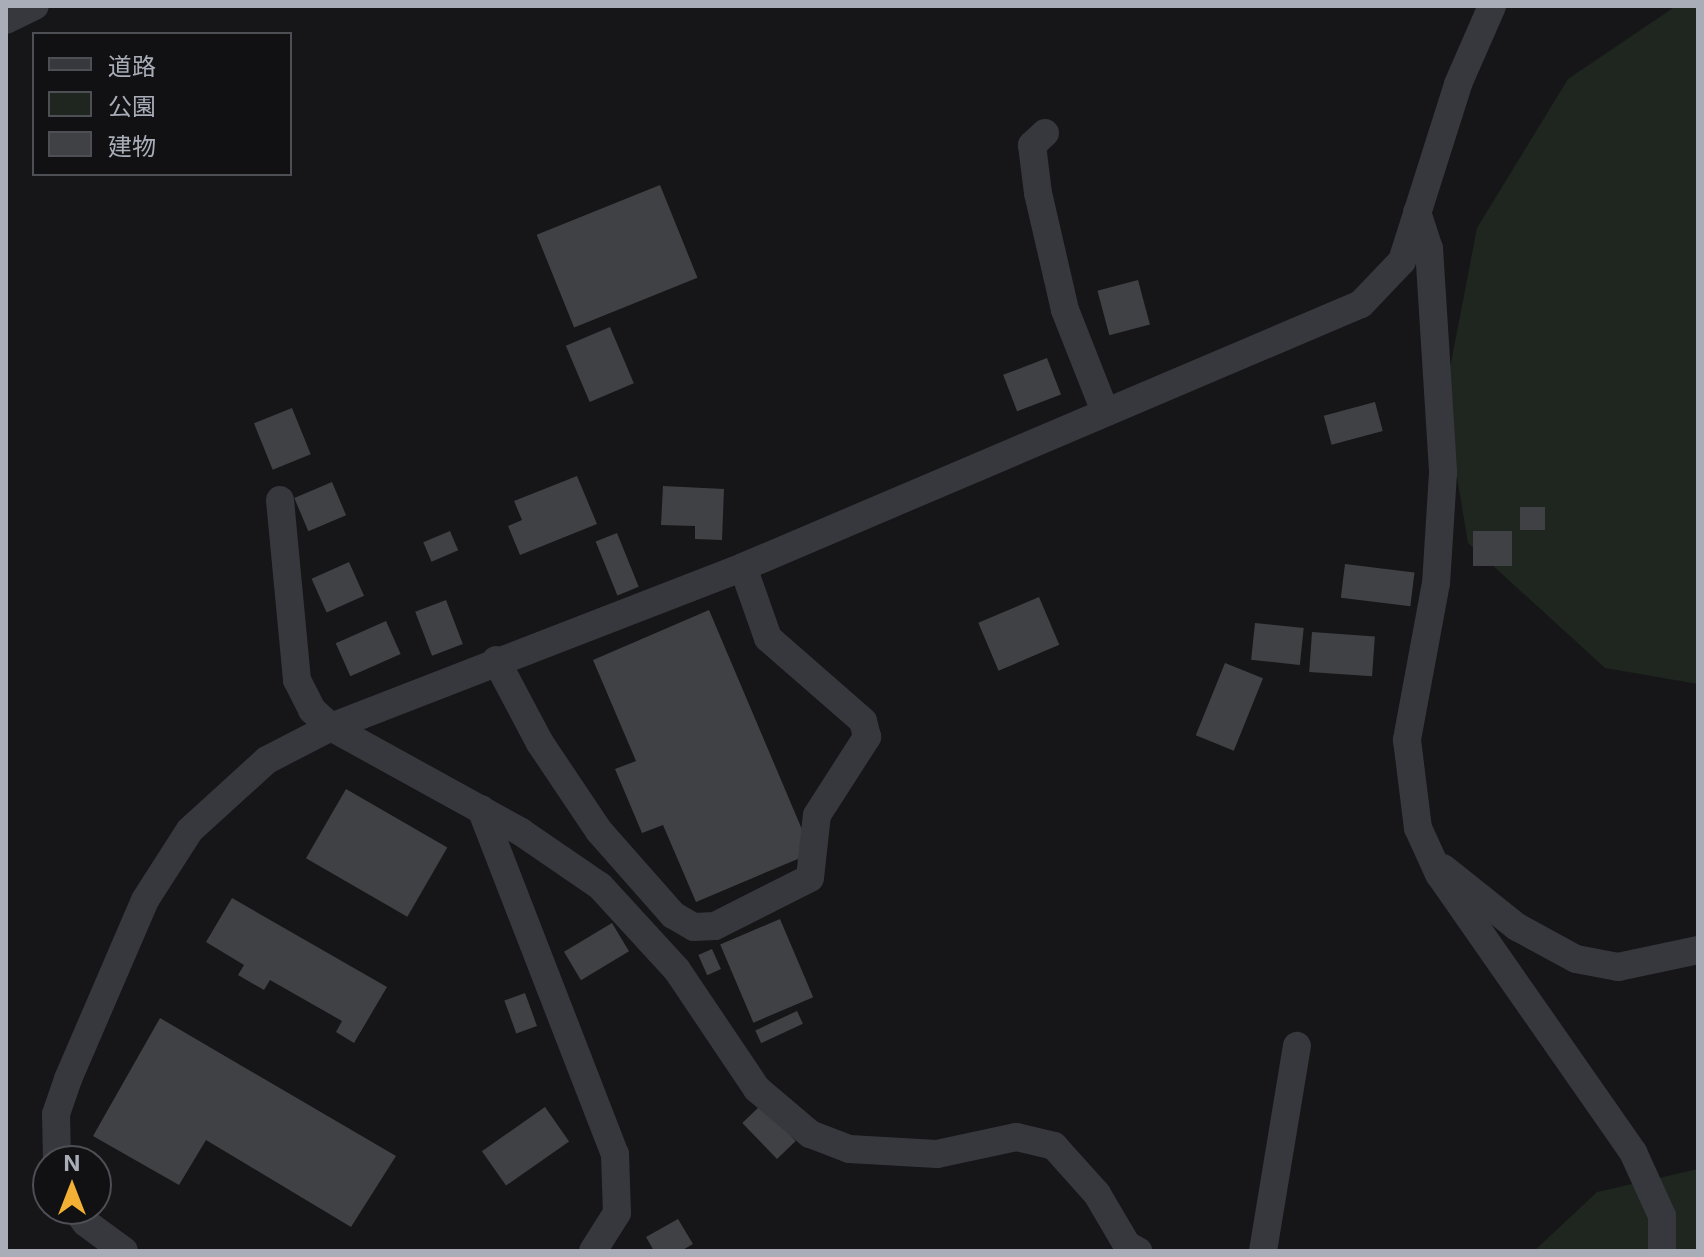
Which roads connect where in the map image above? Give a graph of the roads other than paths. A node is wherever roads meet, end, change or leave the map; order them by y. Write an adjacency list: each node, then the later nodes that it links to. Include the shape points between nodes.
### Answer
1 (35, 6): 3 (street)
2 (1492, 6): 5 (street, via 1458,84)
3 (6, 20)
4 (1045, 133): 6 (street, via 1032,145 1038,193 1065,310)
5 (1417, 212): 6 (street, via 1402,261 1361,304); 12 (street, via 1429,248 1443,473 1436,583 1407,740 1418,828)
6 (1104, 409): 8 (street)
7 (280, 500): 10 (street, via 297,680 312,710)
8 (743, 567): 9 (street); 9 (street, via 768,638 863,721 867,737 817,815 810,878 715,926 694,927 673,915 599,831 540,743)
9 (496, 660): 10 (street)
10 (331, 727): 11 (street); 15 (street, via 267,760 190,830 145,900 64,1090 56,1114)
11 (481, 809): 18 (street, via 615,1154 617,1213); 19 (street, via 600,886 677,970 757,1089 810,1134 849,1149 937,1154 1016,1137 1054,1146 1097,1194 1127,1245)
12 (1433, 862): 13 (street, via 1517,927 1576,959 1618,967); 21 (street, via 1633,1152 1662,1216)
13 (1698, 950)
14 (1297, 1046): 20 (street)
15 (57, 1145)
16 (89, 1225): 17 (street)
17 (124, 1251)
18 (593, 1251)
19 (1138, 1251)
20 (1263, 1251)
21 (1662, 1251)

